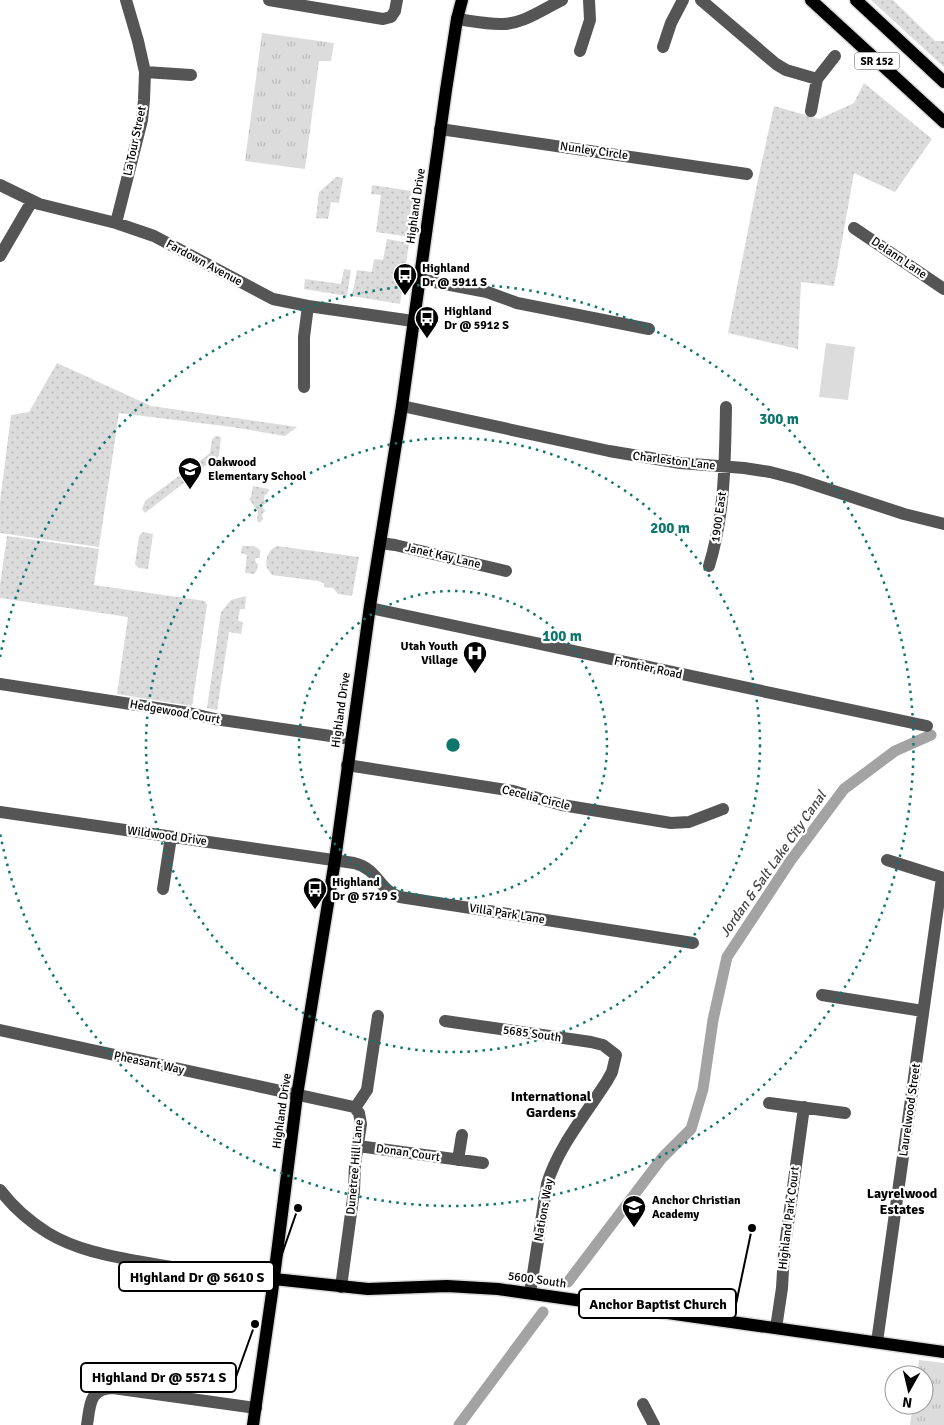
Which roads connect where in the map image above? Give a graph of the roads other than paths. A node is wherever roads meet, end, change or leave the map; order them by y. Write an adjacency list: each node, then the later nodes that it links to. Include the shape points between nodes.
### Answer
1 (126, 0): 17 (street, La Tour Street)
2 (269, 0): 12 (street)
3 (397, 0): 12 (street, via 391,16 383,19)
4 (458, 0): 13 (main road)
5 (462, 0): 13 (main road, Highland Drive)
6 (562, 0): 13 (street, via 510,23)
7 (589, 0): 15 (street, via 590,20)
8 (683, 0): 14 (street, via 670,23)
9 (701, 0): 19 (street, via 776,64)
10 (811, 0): 22 (main road, SR 152)
11 (856, 0): 20 (main road, SR 152)
12 (317, 4)
13 (457, 19): 23 (main road, Highland Drive)
14 (663, 47)
15 (580, 51)
16 (835, 56): 19 (street)
17 (145, 72): 18 (street); 27 (street, La Tour Street, via 142,120)
18 (191, 75)
19 (817, 79): 21 (street)
20 (944, 82)
21 (811, 111)
22 (944, 122)
23 (440, 129): 24 (street, Nunley Circle); 30 (main road, Highland Drive)
24 (747, 174)
25 (0, 185): 26 (street, Fardown Avenue)
26 (32, 202): 27 (street, Fardown Avenue); 29 (street)
27 (116, 224): 32 (street, Fardown Avenue, via 154,236 265,296)
28 (854, 228): 31 (street, Delann Lane)
29 (0, 256)
30 (419, 279): 33 (main road, Highland Drive); 34 (street, via 487,292 517,304)
31 (944, 289)
32 (308, 306): 33 (street, Fardown Avenue); 35 (street)
33 (413, 321): 36 (main road, Highland Drive)
34 (650, 329)
35 (304, 387)
36 (402, 406): 38 (street, Charleston Lane, via 609,451); 40 (main road, Highland Drive)
37 (726, 407): 38 (street, 1900 East)
38 (724, 467): 39 (street, Charleston Lane, via 784,476); 41 (street, 1900 East, via 719,529)
39 (944, 524)
40 (380, 543): 42 (street, Janet Kay Lane); 43 (main road, Highland Drive)
41 (710, 566)
42 (506, 571)
43 (370, 608): 45 (street, Frontier Road); 46 (main road, Highland Drive)
44 (0, 684): 46 (street, Hedgewood Court)
45 (927, 726)
46 (351, 738): 47 (main road, Highland Drive)
47 (347, 765): 48 (street, Cecelia Circle, via 513,791 562,805 671,823 684,823); 51 (main road, Highland Drive)
48 (723, 809)
49 (0, 812): 50 (street, Wildwood Drive)
50 (170, 837): 51 (street, Wildwood Drive); 54 (street)
51 (335, 860): 55 (street, Villa Park Lane, via 365,866 386,890 400,897); 62 (main road, Highland Drive)
52 (887, 860): 53 (street)
53 (943, 878): 57 (street, Laurelwood Street)
54 (163, 889)
55 (693, 943)
56 (822, 995): 57 (street)
57 (924, 1011): 76 (street, Laurelwood Street)
58 (378, 1016): 65 (street, via 368,1090)
59 (445, 1021): 61 (street, 5685 South, via 590,1042 603,1045)
60 (0, 1030): 62 (street, Pheasant Way)
61 (616, 1055): 74 (street, Nations Way, via 607,1081 551,1171)
62 (297, 1095): 65 (street, Dunetree Hill Lane); 72 (main road, Highland Drive)
63 (769, 1102): 64 (street)
64 (804, 1107): 66 (street); 75 (street, Highland Park Court)
65 (355, 1108): 68 (street, Dunetree Hill Lane, via 361,1121)
66 (846, 1113)
67 (462, 1135): 69 (street, Donan Court)
68 (358, 1146): 69 (street, Donan Court); 73 (street, Dunetree Hill Lane)
69 (458, 1160): 70 (street, Donan Court)
70 (483, 1163)
71 (0, 1190): 72 (street, via 18,1210 48,1233 94,1252 223,1275)
72 (274, 1279): 73 (main road, 5600 South); 79 (main road, Highland Drive)
73 (341, 1286): 74 (main road, 5600 South, via 390,1289 467,1286)
74 (530, 1293): 75 (main road, 5600 South)
75 (776, 1328): 76 (main road, 5600 South)
76 (877, 1342): 77 (main road, 5600 South)
77 (944, 1352)
78 (643, 1404): 82 (street)
79 (256, 1408): 80 (street, via 109,1388 93,1396); 81 (main road, Highland Drive)
80 (87, 1425)
81 (253, 1425)
82 (654, 1425)

